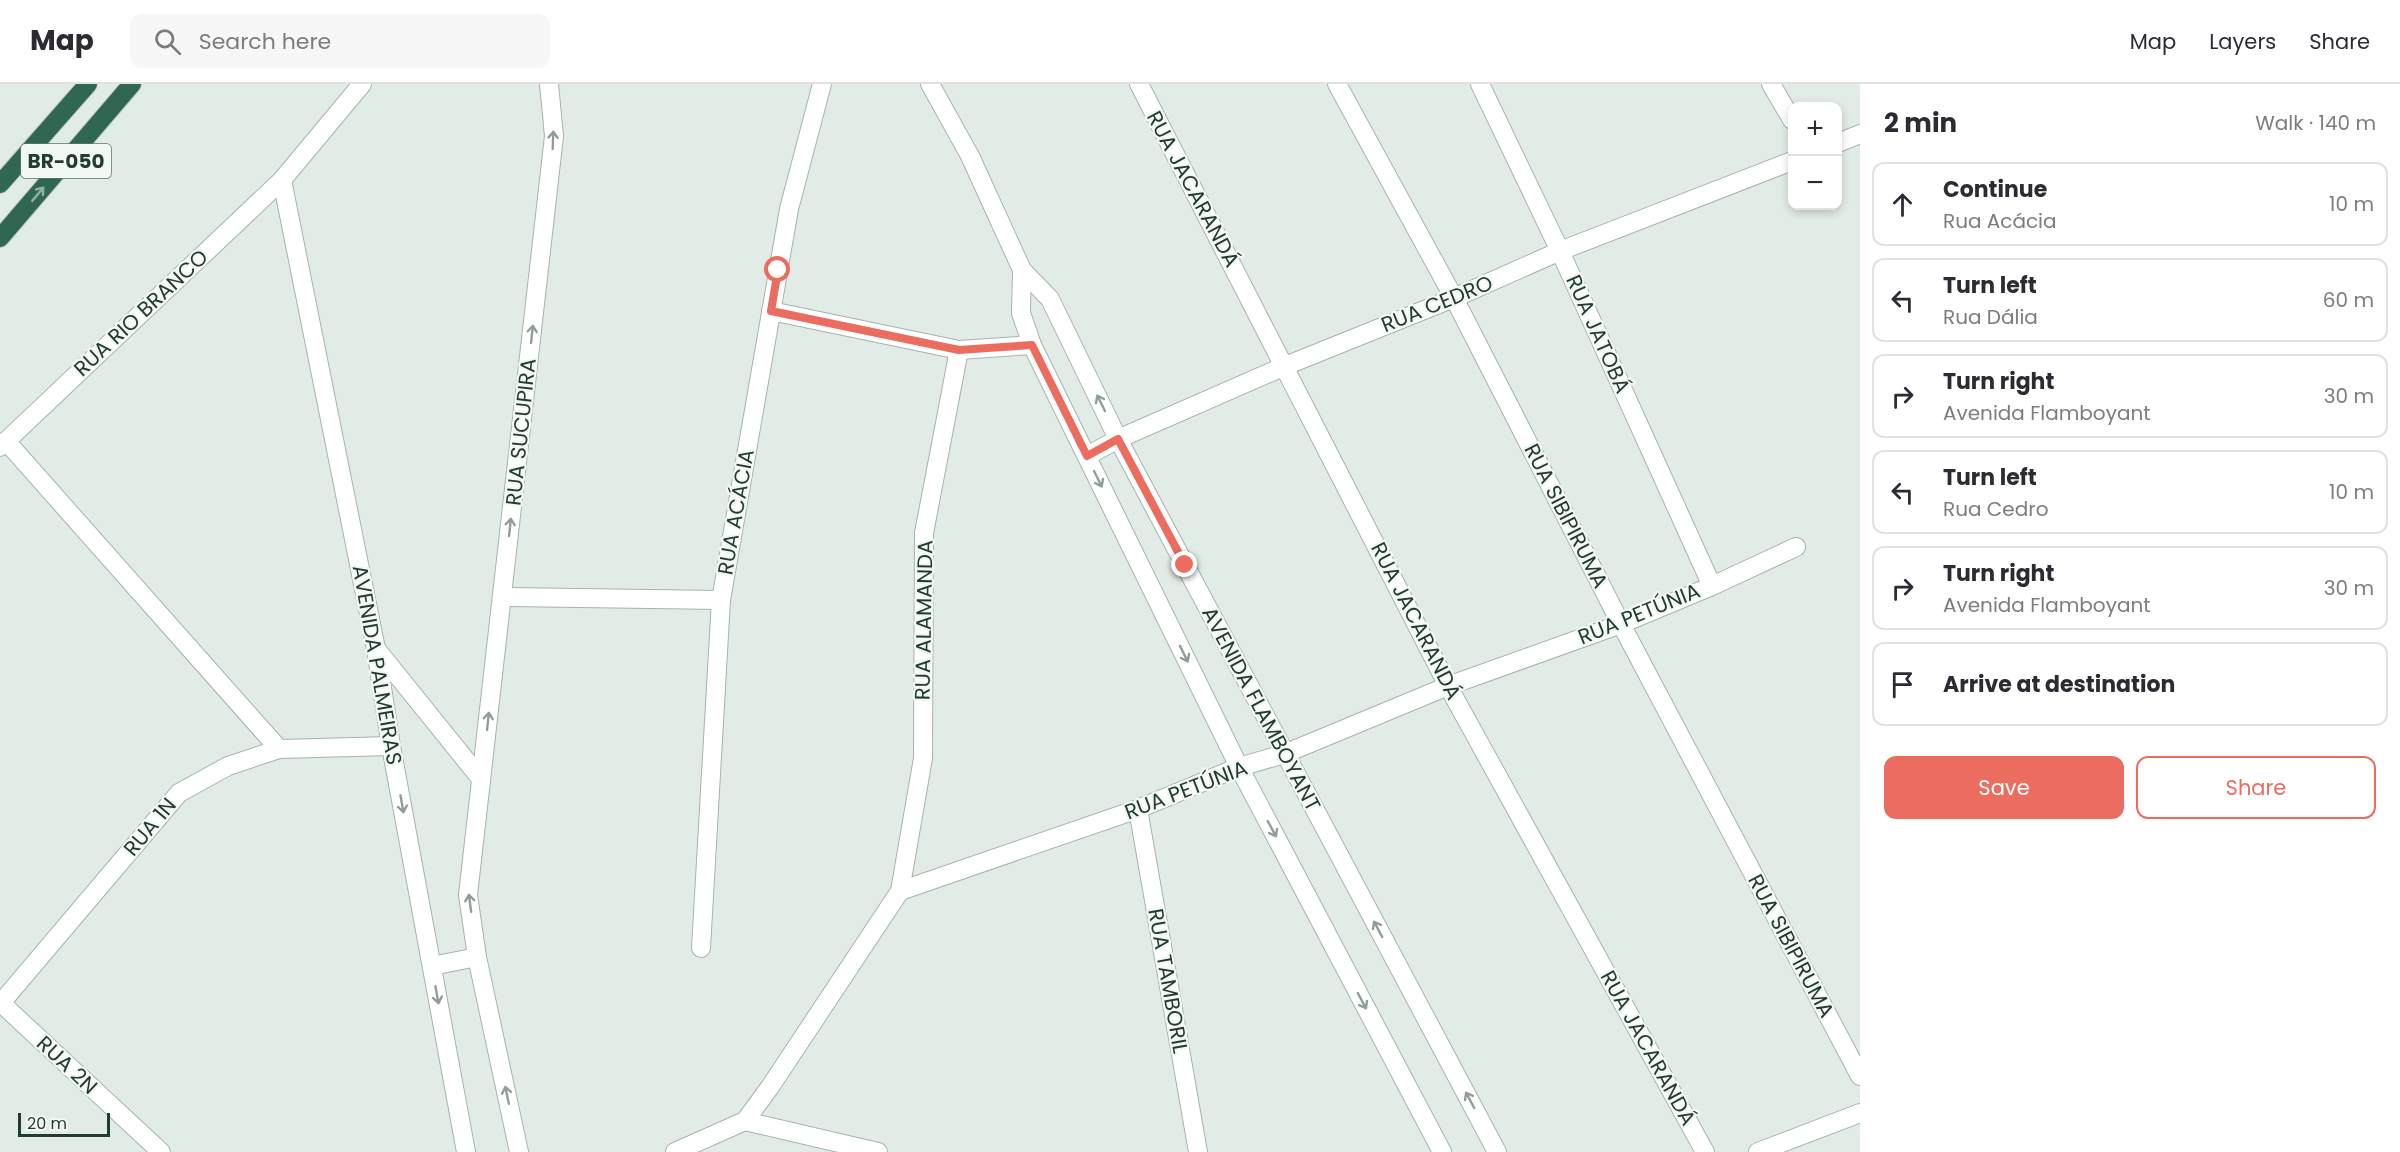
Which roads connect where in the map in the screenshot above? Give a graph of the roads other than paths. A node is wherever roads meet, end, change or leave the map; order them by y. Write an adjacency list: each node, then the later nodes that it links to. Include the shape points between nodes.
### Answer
1 (88, 84): 16 (highway, BR-050)
2 (132, 84): 17 (highway, BR-050, one-way to 2)
3 (362, 84): 15 (street, RUA RIO BRANCO)
4 (549, 84): 30 (street, RUA SUCUPIRA, one-way to 4, via 554,136)
5 (822, 84): 21 (street, RUA ACÁCIA, via 789,209)
6 (930, 84): 19 (street, AVENIDA FLAMBOYANT, via 970,156)
7 (1138, 84): 24 (street, RUA JACARANDÁ)
8 (1337, 84): 20 (street, RUA SIBIPIRUMA)
9 (1480, 84): 18 (street, RUA JATOBÁ)
10 (1771, 84): 11 (street)
11 (1788, 113)
12 (1860, 134): 13 (street)
13 (1842, 141)
14 (1788, 163): 18 (street, RUA CEDRO)
15 (282, 180): 26 (street, RUA RIO BRANCO); 33 (street, AVENIDA PALMEIRAS)
16 (0, 184)
17 (0, 238)
18 (1560, 252): 20 (street, RUA CEDRO); 29 (street, RUA JATOBÁ)
19 (1022, 270): 22 (street, AVENIDA FLAMBOYANT, via 1021,313); 25 (street, AVENIDA FLAMBOYANT, one-way to 19, via 1050,299)
20 (1454, 298): 24 (street, RUA CEDRO); 32 (street, RUA SIBIPIRUMA)
21 (771, 311): 23 (street); 31 (street, RUA ACÁCIA)
22 (1032, 345): 23 (street); 27 (street, AVENIDA FLAMBOYANT)
23 (959, 350): 41 (street, RUA ALAMANDA, via 924,534 922,758)
24 (1285, 366): 25 (street, RUA CEDRO); 34 (street, RUA JACARANDÁ)
25 (1118, 439): 27 (street, RUA CEDRO); 37 (street, AVENIDA FLAMBOYANT)
26 (3, 444): 36 (street)
27 (1087, 456): 38 (street, AVENIDA FLAMBOYANT, one-way to 38)
28 (1796, 547): 29 (street, RUA PETÚNIA)
29 (1712, 585): 32 (street, RUA PETÚNIA)
30 (502, 597): 31 (street); 39 (street, RUA SUCUPIRA, one-way to 30)
31 (721, 600): 42 (street, RUA ACÁCIA)
32 (1621, 624): 34 (street, RUA PETÚNIA); 46 (street, RUA SIBIPIRUMA)
33 (376, 649): 35 (street, AVENIDA PALMEIRAS); 39 (street)
34 (1448, 686): 37 (street, RUA PETÚNIA); 57 (street, RUA JACARANDÁ)
35 (391, 746): 36 (street, RUA 1N); 44 (street, AVENIDA PALMEIRAS, one-way to 44)
36 (279, 749): 45 (street, RUA 1N, via 228,766 179,793)
37 (1284, 754): 38 (street, RUA PETÚNIA); 56 (street, AVENIDA FLAMBOYANT, one-way to 37)
38 (1239, 767): 40 (street, RUA PETÚNIA); 55 (street, AVENIDA FLAMBOYANT, one-way to 55)
39 (482, 779): 43 (street, one-way to 39, via 468,895)
40 (1138, 809): 41 (street, RUA PETÚNIA); 54 (street, RUA TAMBORIL)
41 (900, 891): 48 (street)
42 (701, 948)
43 (477, 957): 44 (street); 51 (street, one-way to 43)
44 (432, 966): 50 (street, AVENIDA PALMEIRAS, one-way to 50)
45 (0, 1002): 49 (street, RUA 2N)
46 (1860, 1076)
47 (1860, 1113): 58 (street)
48 (745, 1121): 52 (street); 53 (street)
49 (161, 1152)
50 (466, 1152)
51 (519, 1152)
52 (675, 1152)
53 (878, 1152)
54 (1198, 1152)
55 (1442, 1152)
56 (1497, 1152)
57 (1705, 1152)
58 (1758, 1152)

